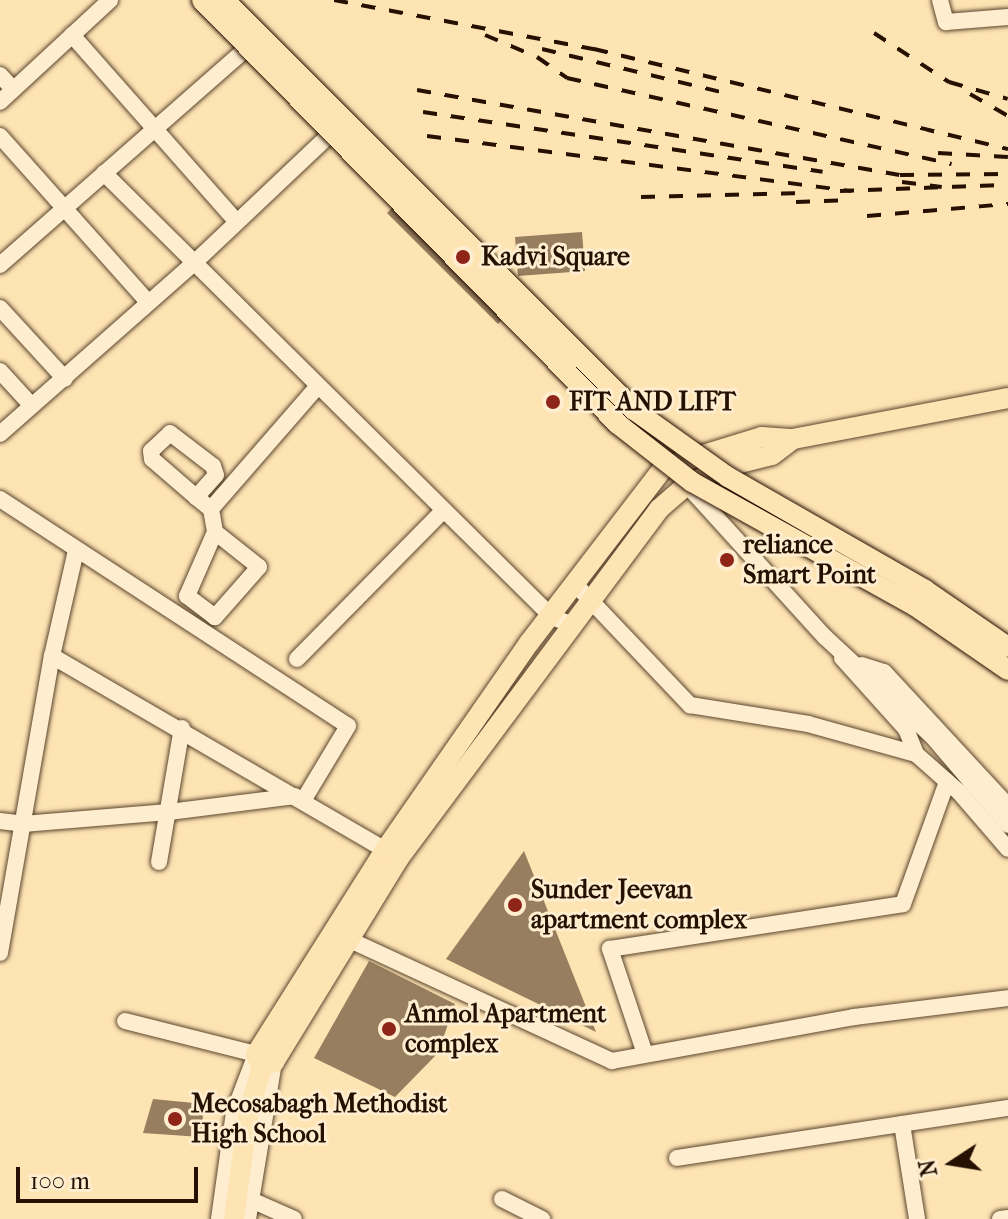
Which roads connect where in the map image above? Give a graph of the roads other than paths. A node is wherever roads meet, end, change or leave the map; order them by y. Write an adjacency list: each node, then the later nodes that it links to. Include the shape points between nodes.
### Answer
1 (109, 0): 8 (street)
2 (196, 0): 9 (main road)
3 (202, 0): 49 (main road, bridge, via 618,424 692,482 915,606)
4 (224, 0): 45 (main road, bridge, via 634,410 728,477 925,590)
5 (231, 0): 13 (main road)
6 (940, 0): 7 (street, via 946,22)
7 (1008, 17)
8 (72, 35): 11 (street); 14 (street)
9 (244, 51): 14 (street); 16 (main road)
10 (0, 75): 11 (street)
11 (13, 89): 12 (street)
12 (0, 102)
13 (349, 115): 16 (street); 31 (main road, via 637,404)
14 (155, 131): 17 (street); 19 (street)
15 (0, 136): 18 (street)
16 (328, 137): 19 (street); 32 (main road, via 612,428)
17 (104, 173): 18 (street); 20 (street)
18 (65, 208): 21 (street); 22 (street)
19 (237, 222): 20 (street)
20 (194, 263): 22 (street); 26 (street)
21 (0, 265)
22 (147, 301): 25 (street)
23 (0, 308): 25 (street)
24 (0, 371): 28 (street)
25 (65, 379): 28 (street)
26 (317, 387): 37 (street); 38 (street)
27 (1008, 398): 30 (main road)
28 (32, 406): 29 (street)
29 (0, 434)
30 (793, 439): 31 (main road, via 762,437); 33 (main road, via 772,455)
31 (701, 452): 32 (main road); 33 (main road)
32 (664, 467): 34 (main road); 41 (main road)
33 (724, 467): 34 (main road); 43 (main road)
34 (687, 485): 41 (main road); 44 (street); 50 (main road, via 911,611)
35 (196, 497): 37 (street)
36 (0, 499): 40 (street)
37 (211, 509): 39 (street)
38 (443, 511): 42 (street); 47 (street)
39 (215, 532): 39 (street, via 259,567 215,617 187,596)
40 (76, 550): 46 (street); 54 (street, via 348,726)
41 (584, 592): 42 (main road); 52 (street, via 690,705 808,724)
42 (561, 620): 61 (main road)
43 (1008, 636)
44 (837, 646): 48 (street); 52 (street, via 845,665 906,729)
45 (1008, 647)
46 (52, 656): 51 (street); 58 (street)
47 (297, 659)
48 (859, 664): 55 (street, via 884,672); 59 (street)
49 (1008, 670)
50 (1008, 677)
51 (182, 728): 54 (street); 56 (street)
52 (916, 754): 53 (street)
53 (947, 782): 60 (street); 67 (street, via 903,904 610,949)
54 (299, 798): 56 (street); 61 (street)
55 (1008, 806)
56 (169, 812): 58 (street); 62 (street)
57 (0, 821): 58 (street)
58 (23, 824): 64 (street)
59 (1008, 825)
60 (1008, 849)
61 (392, 854): 63 (main road); 68 (main road)
62 (159, 862)
63 (348, 939): 67 (street, via 612,1061); 68 (main road)
64 (0, 953)
65 (1008, 998): 67 (street)
66 (125, 1021): 68 (street)
67 (644, 1051)
68 (263, 1063): 72 (street); 75 (street, via 234,1112); 76 (main road, via 248,1116)
69 (1008, 1108): 70 (street)
70 (902, 1124): 71 (street); 80 (street)
71 (677, 1158)
72 (249, 1199): 77 (street); 78 (street)
73 (502, 1199): 79 (street)
74 (1008, 1218): 81 (street)
75 (219, 1219)
76 (234, 1219)
77 (248, 1219)
78 (294, 1219)
79 (542, 1219)
80 (917, 1219)
81 (1000, 1219)

